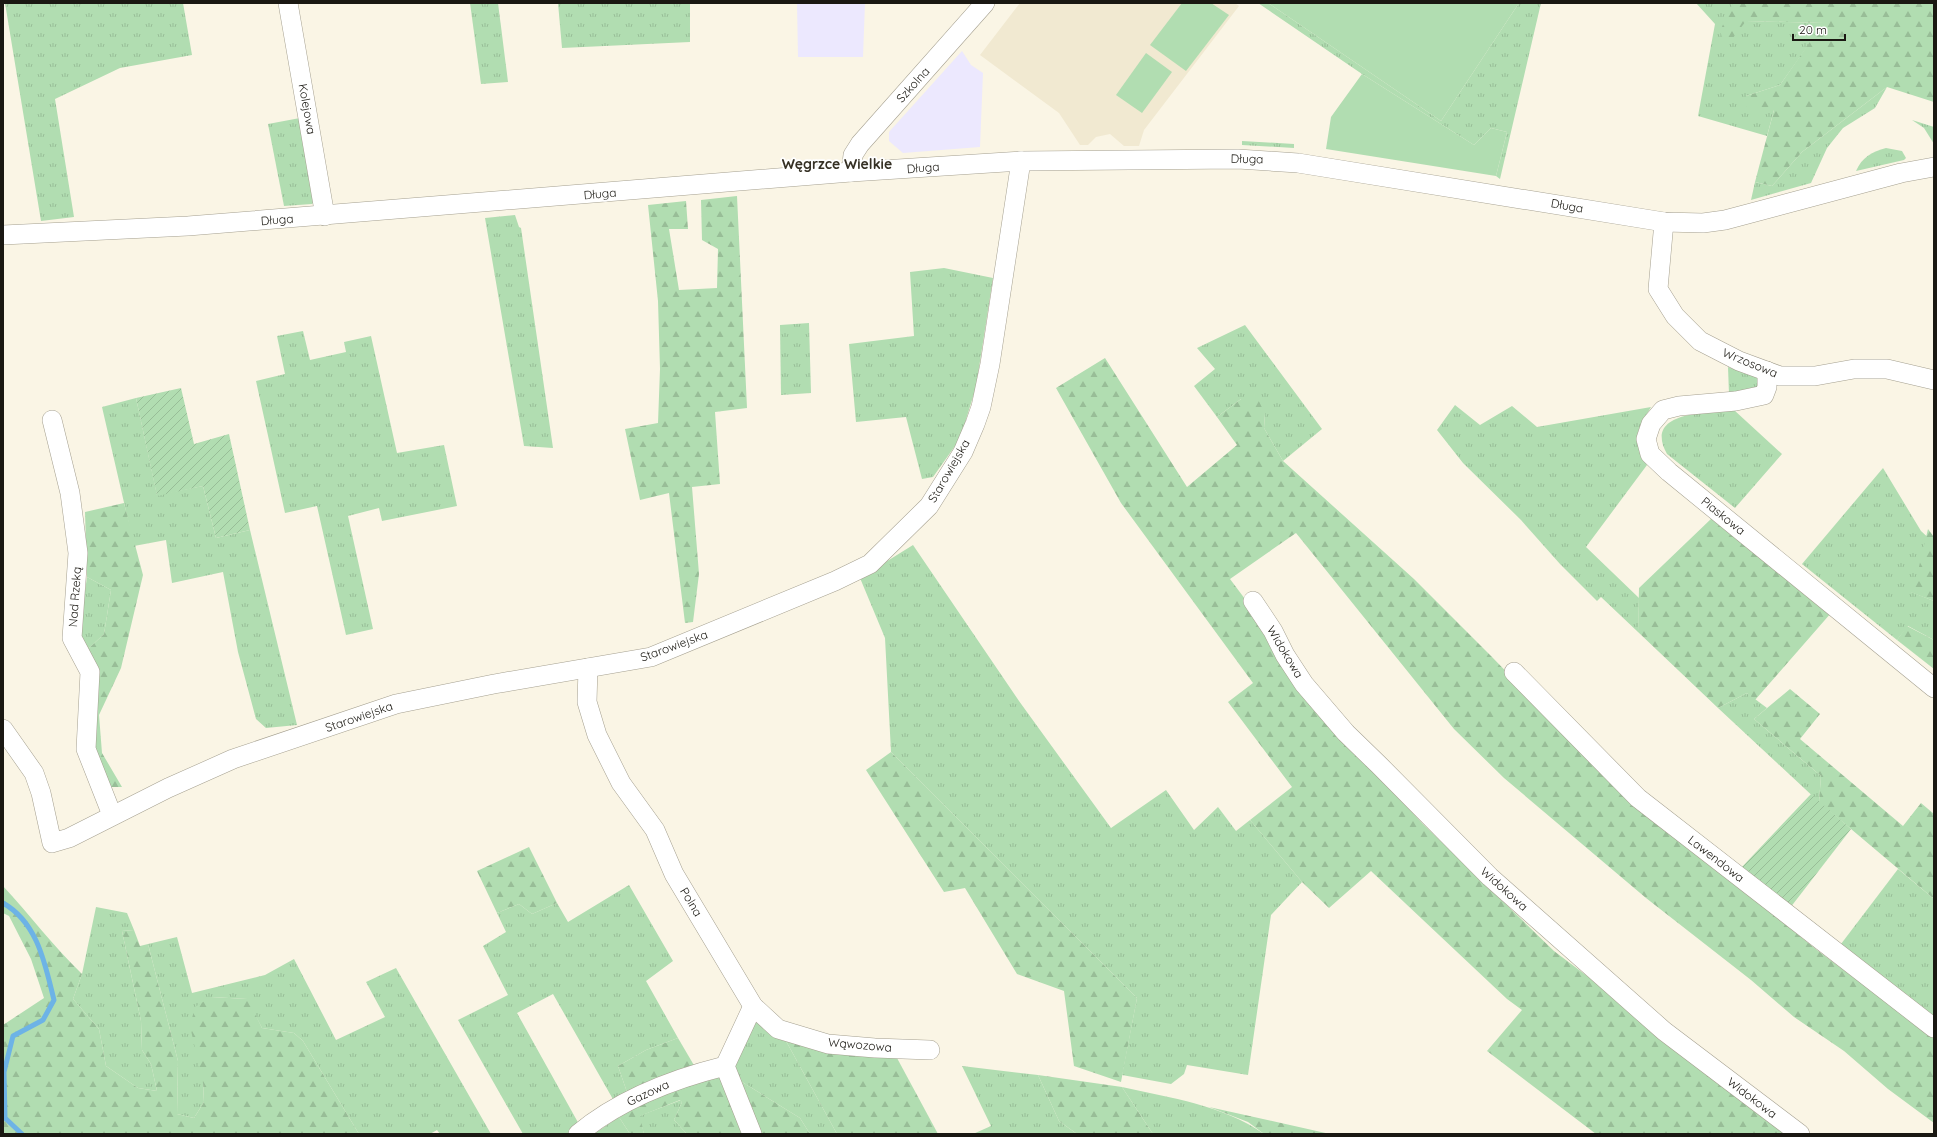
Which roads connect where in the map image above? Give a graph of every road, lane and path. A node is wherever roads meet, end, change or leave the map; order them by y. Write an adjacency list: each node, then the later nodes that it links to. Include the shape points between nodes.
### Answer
1 (288, 3): 6 (street, Kolejowa)
2 (984, 3): 5 (street, Szkolna, via 860,144 853,155)
3 (1021, 161): 5 (street, Długa); 7 (street, Długa, via 1274,160); 13 (street, Starowiejska, via 981,407 964,452 929,506 870,564 835,581 651,657)
4 (1934, 167): 7 (street, Długa, via 1901,173 1725,220 1703,223)
5 (851, 172): 6 (street, Długa)
6 (325, 216): 8 (street, Długa, via 175,227)
7 (1664, 222): 9 (street, Wrzosowa, via 1658,289 1675,316 1700,341 1738,361)
8 (3, 235)
9 (1767, 371): 10 (street, Wrzosowa, via 1780,376 1815,376 1854,369 1887,369); 15 (street, Piaskowa, via 1764,395 1663,410 1651,424 1646,440 1650,454)
10 (1934, 380)
11 (52, 420): 17 (street, Nad Rzeką, via 70,493 78,553 72,638 90,672 86,749)
12 (1253, 602): 24 (street, Widokowa, via 1304,684 1346,733 1490,877 1664,1031)
13 (588, 668): 17 (street, Starowiejska, via 396,704 233,759); 18 (street, Polna, via 587,702 598,735 621,783 655,830 674,874)
14 (1514, 672): 19 (street, Lawendowa, via 1638,798)
15 (1934, 688)
16 (3, 729): 17 (street, Starowiejska, via 34,772 52,843 69,838)
17 (112, 815)
18 (753, 1006): 20 (street, Wąwozowa, via 778,1029 828,1044); 21 (street)
19 (1934, 1028)
20 (930, 1050)
21 (725, 1066): 22 (street, Gazowa, via 687,1076 645,1092); 23 (street)
22 (578, 1134)
23 (752, 1134)
24 (1800, 1134)

